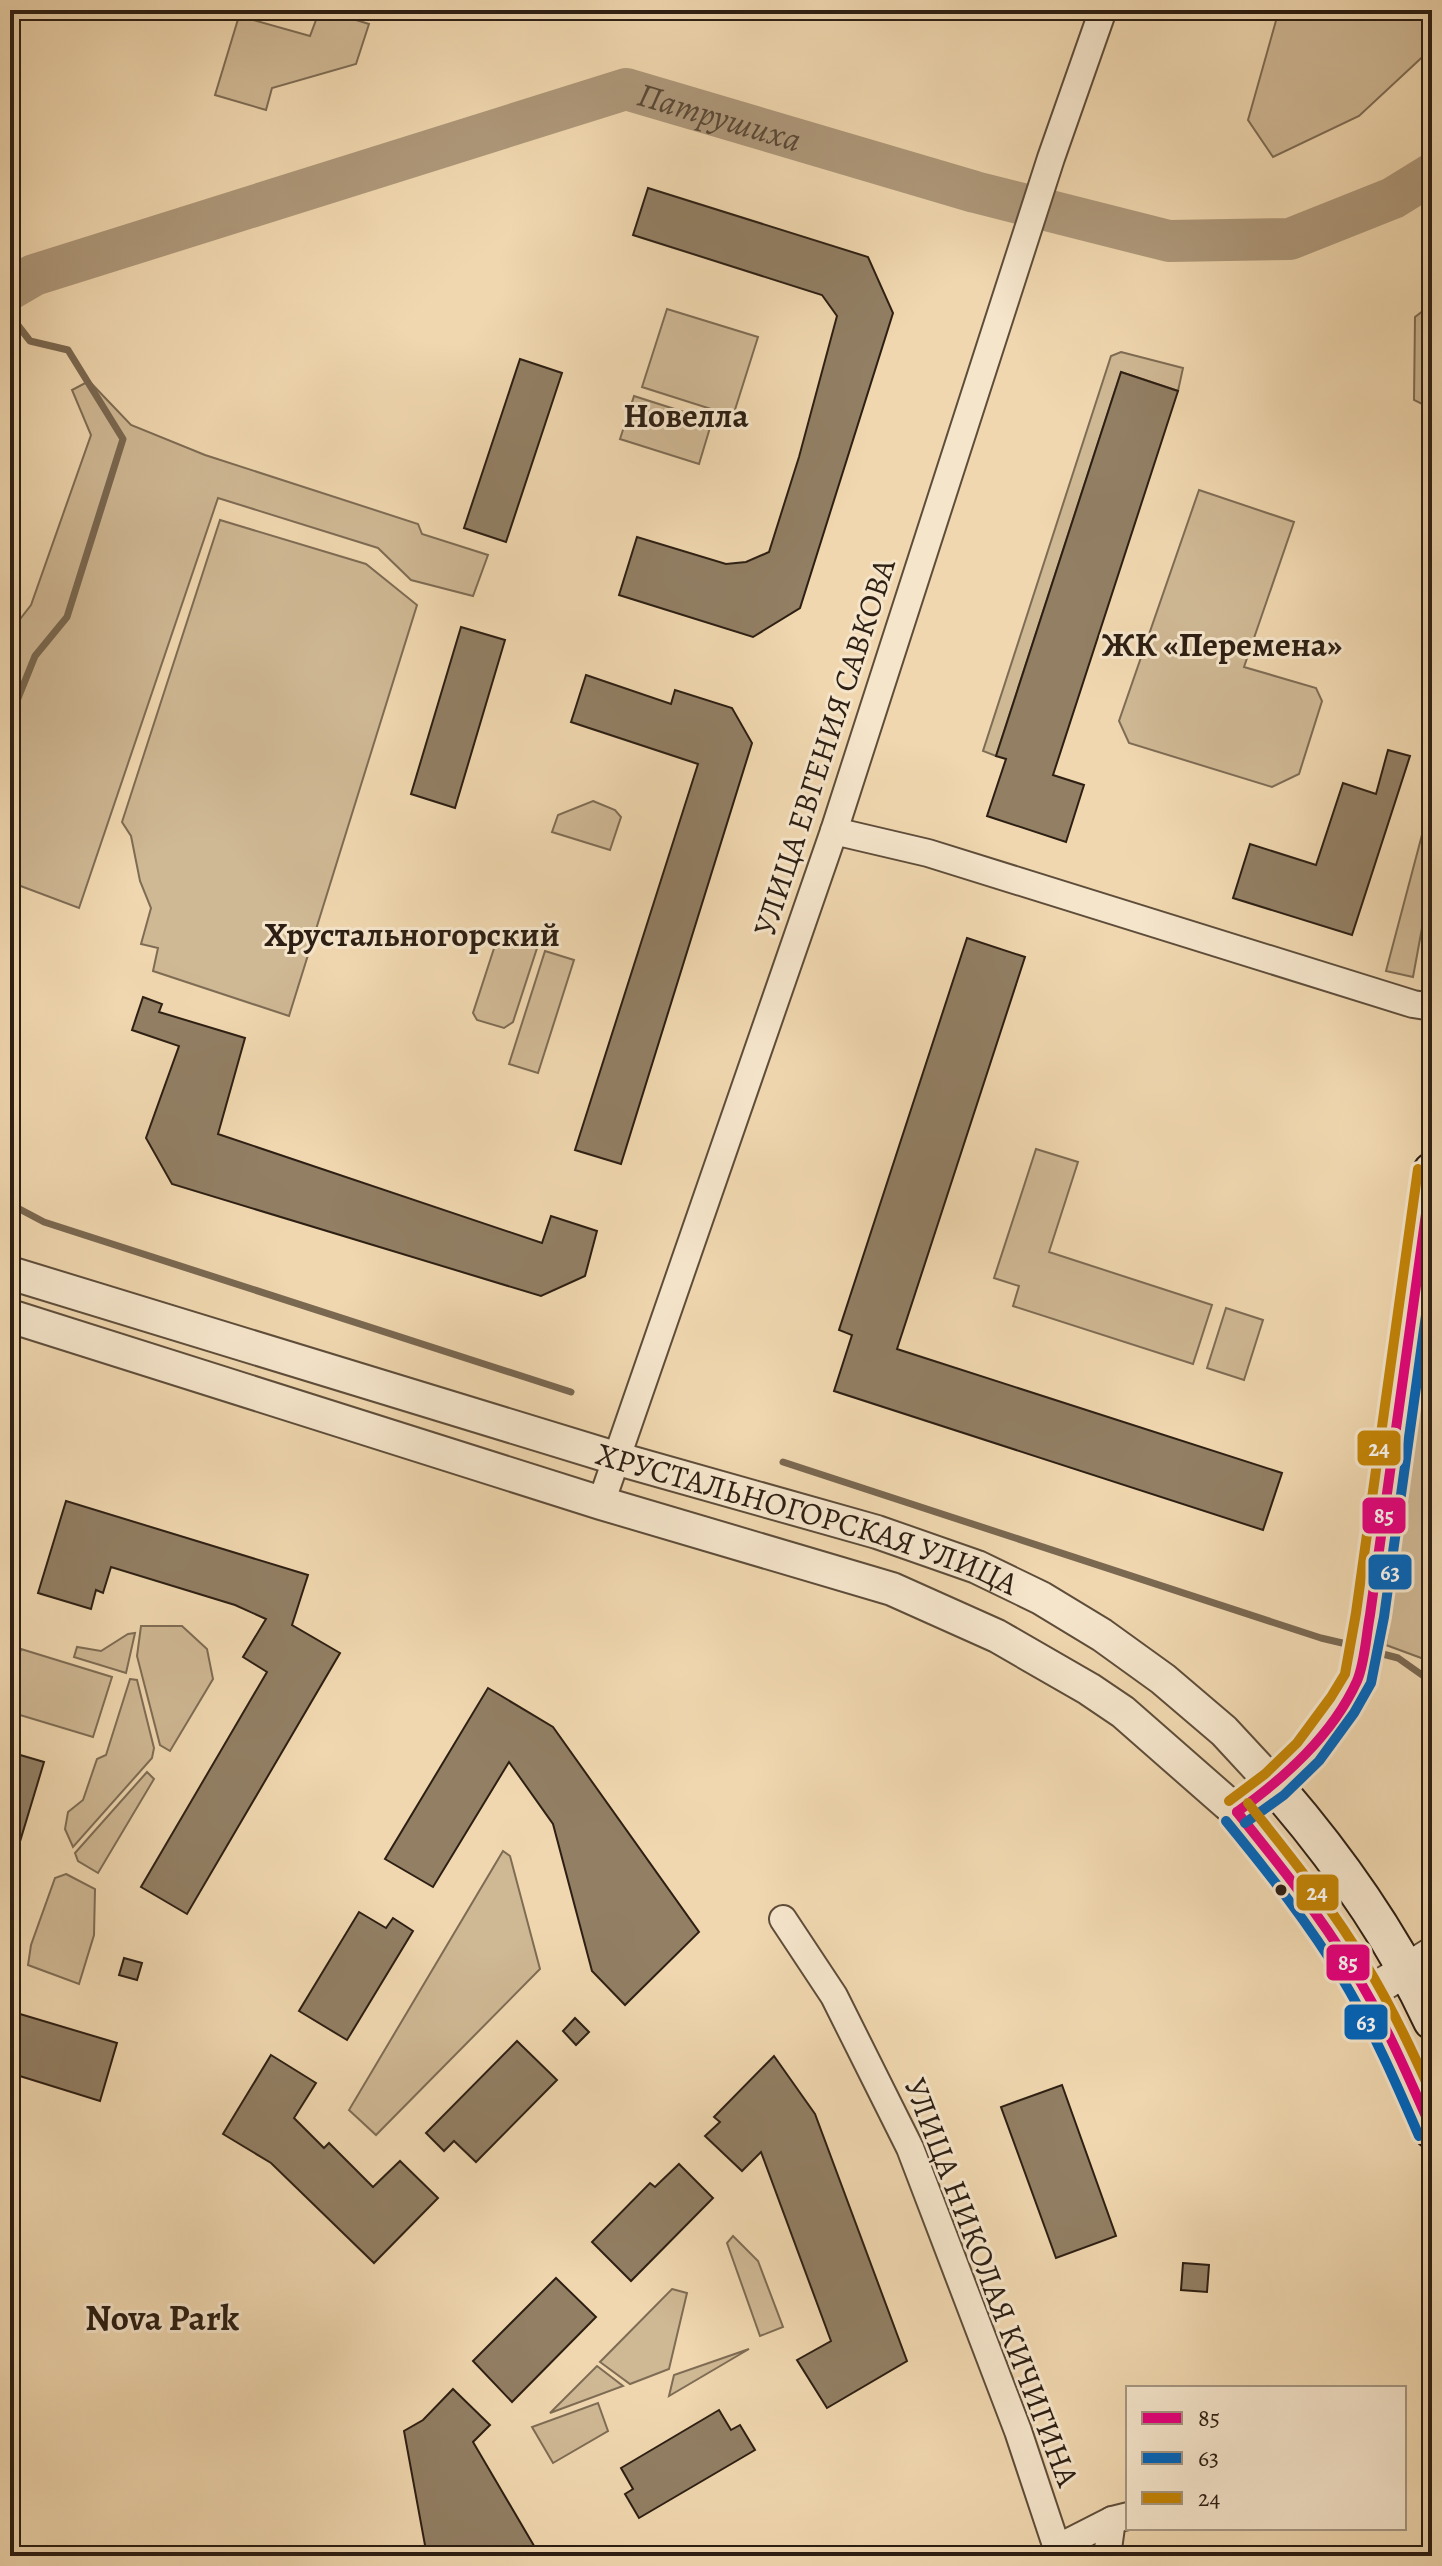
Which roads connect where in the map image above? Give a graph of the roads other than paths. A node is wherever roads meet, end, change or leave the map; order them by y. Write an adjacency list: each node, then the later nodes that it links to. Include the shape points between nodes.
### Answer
1 (1103, 10): 2 (street, УЛИЦА ЕВГЕНИЯ САВКОВА)
2 (834, 831): 3 (street, via 928,853); 7 (street, УЛИЦА ЕВГЕНИЯ САВКОВА)
3 (1432, 1007)
4 (1432, 1171): 9 (main road, via 1358,1679 1314,1746)
5 (10, 1273): 7 (street, ХРУСТАЛЬНОГОРСКАЯ УЛИЦА)
6 (10, 1316): 8 (street, ХРУСТАЛЬНОГОРСКАЯ УЛИЦА)
7 (615, 1458): 8 (street, УЛИЦА ЕВГЕНИЯ САВКОВА); 9 (street, ХРУСТАЛЬНОГОРСКАЯ УЛИЦА, via 877,1532 977,1567 1028,1592 1163,1679 1224,1731)
8 (601, 1503): 10 (street, ХРУСТАЛЬНОГОРСКАЯ УЛИЦА, via 892,1589 997,1636 1123,1712)
9 (1274, 1785): 10 (main road); 12 (main road, ХРУСТАЛЬНОГОРСКАЯ УЛИЦА, via 1318,1836 1375,1919)
10 (1237, 1812): 13 (main road, via 1290,1877)
11 (783, 1919): 16 (street, УЛИЦА НИКОЛАЯ КИЧИГИНА, via 834,1996 910,2148 1057,2548)
12 (1419, 1964): 13 (street); 14 (main road, ХРУСТАЛЬНОГОРСКАЯ УЛИЦА)
13 (1367, 1994): 15 (main road)
14 (1432, 2021)
15 (1432, 2130)
16 (1120, 2518): 17 (street)
17 (1107, 2556)

